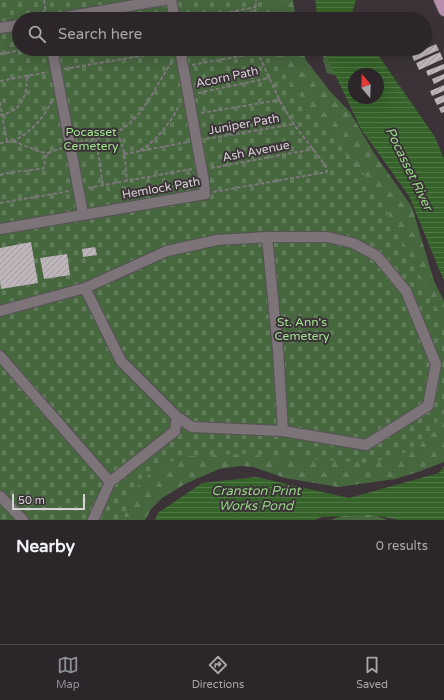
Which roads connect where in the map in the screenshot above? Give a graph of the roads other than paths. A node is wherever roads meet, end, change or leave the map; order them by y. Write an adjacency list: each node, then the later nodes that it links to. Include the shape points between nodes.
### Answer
1 (164, 0): 4 (lane)
2 (171, 0): 7 (lane)
3 (439, 0): 5 (main road)
4 (123, 3): 6 (lane)
5 (444, 11)
6 (84, 12)
7 (174, 12)
8 (12, 26): 9 (lane)
9 (0, 28)
10 (53, 56): 12 (lane)
11 (179, 56): 12 (lane, Hemlock Path, via 183,66 205,194)
12 (83, 214): 13 (lane, Hemlock Path)
13 (0, 229)
14 (267, 237): 15 (lane, via 217,240 167,251); 19 (lane); 19 (lane, via 328,238 352,243 377,256 406,291 436,364 428,406 366,445)
15 (85, 288): 16 (lane); 18 (lane, via 121,361)
16 (0, 311)
17 (0, 356): 20 (lane)
18 (177, 417): 19 (lane, via 192,427); 20 (lane, via 175,431)
19 (283, 431)
20 (110, 482): 23 (lane)
21 (0, 496): 22 (lane)
22 (23, 520)
23 (93, 520)

